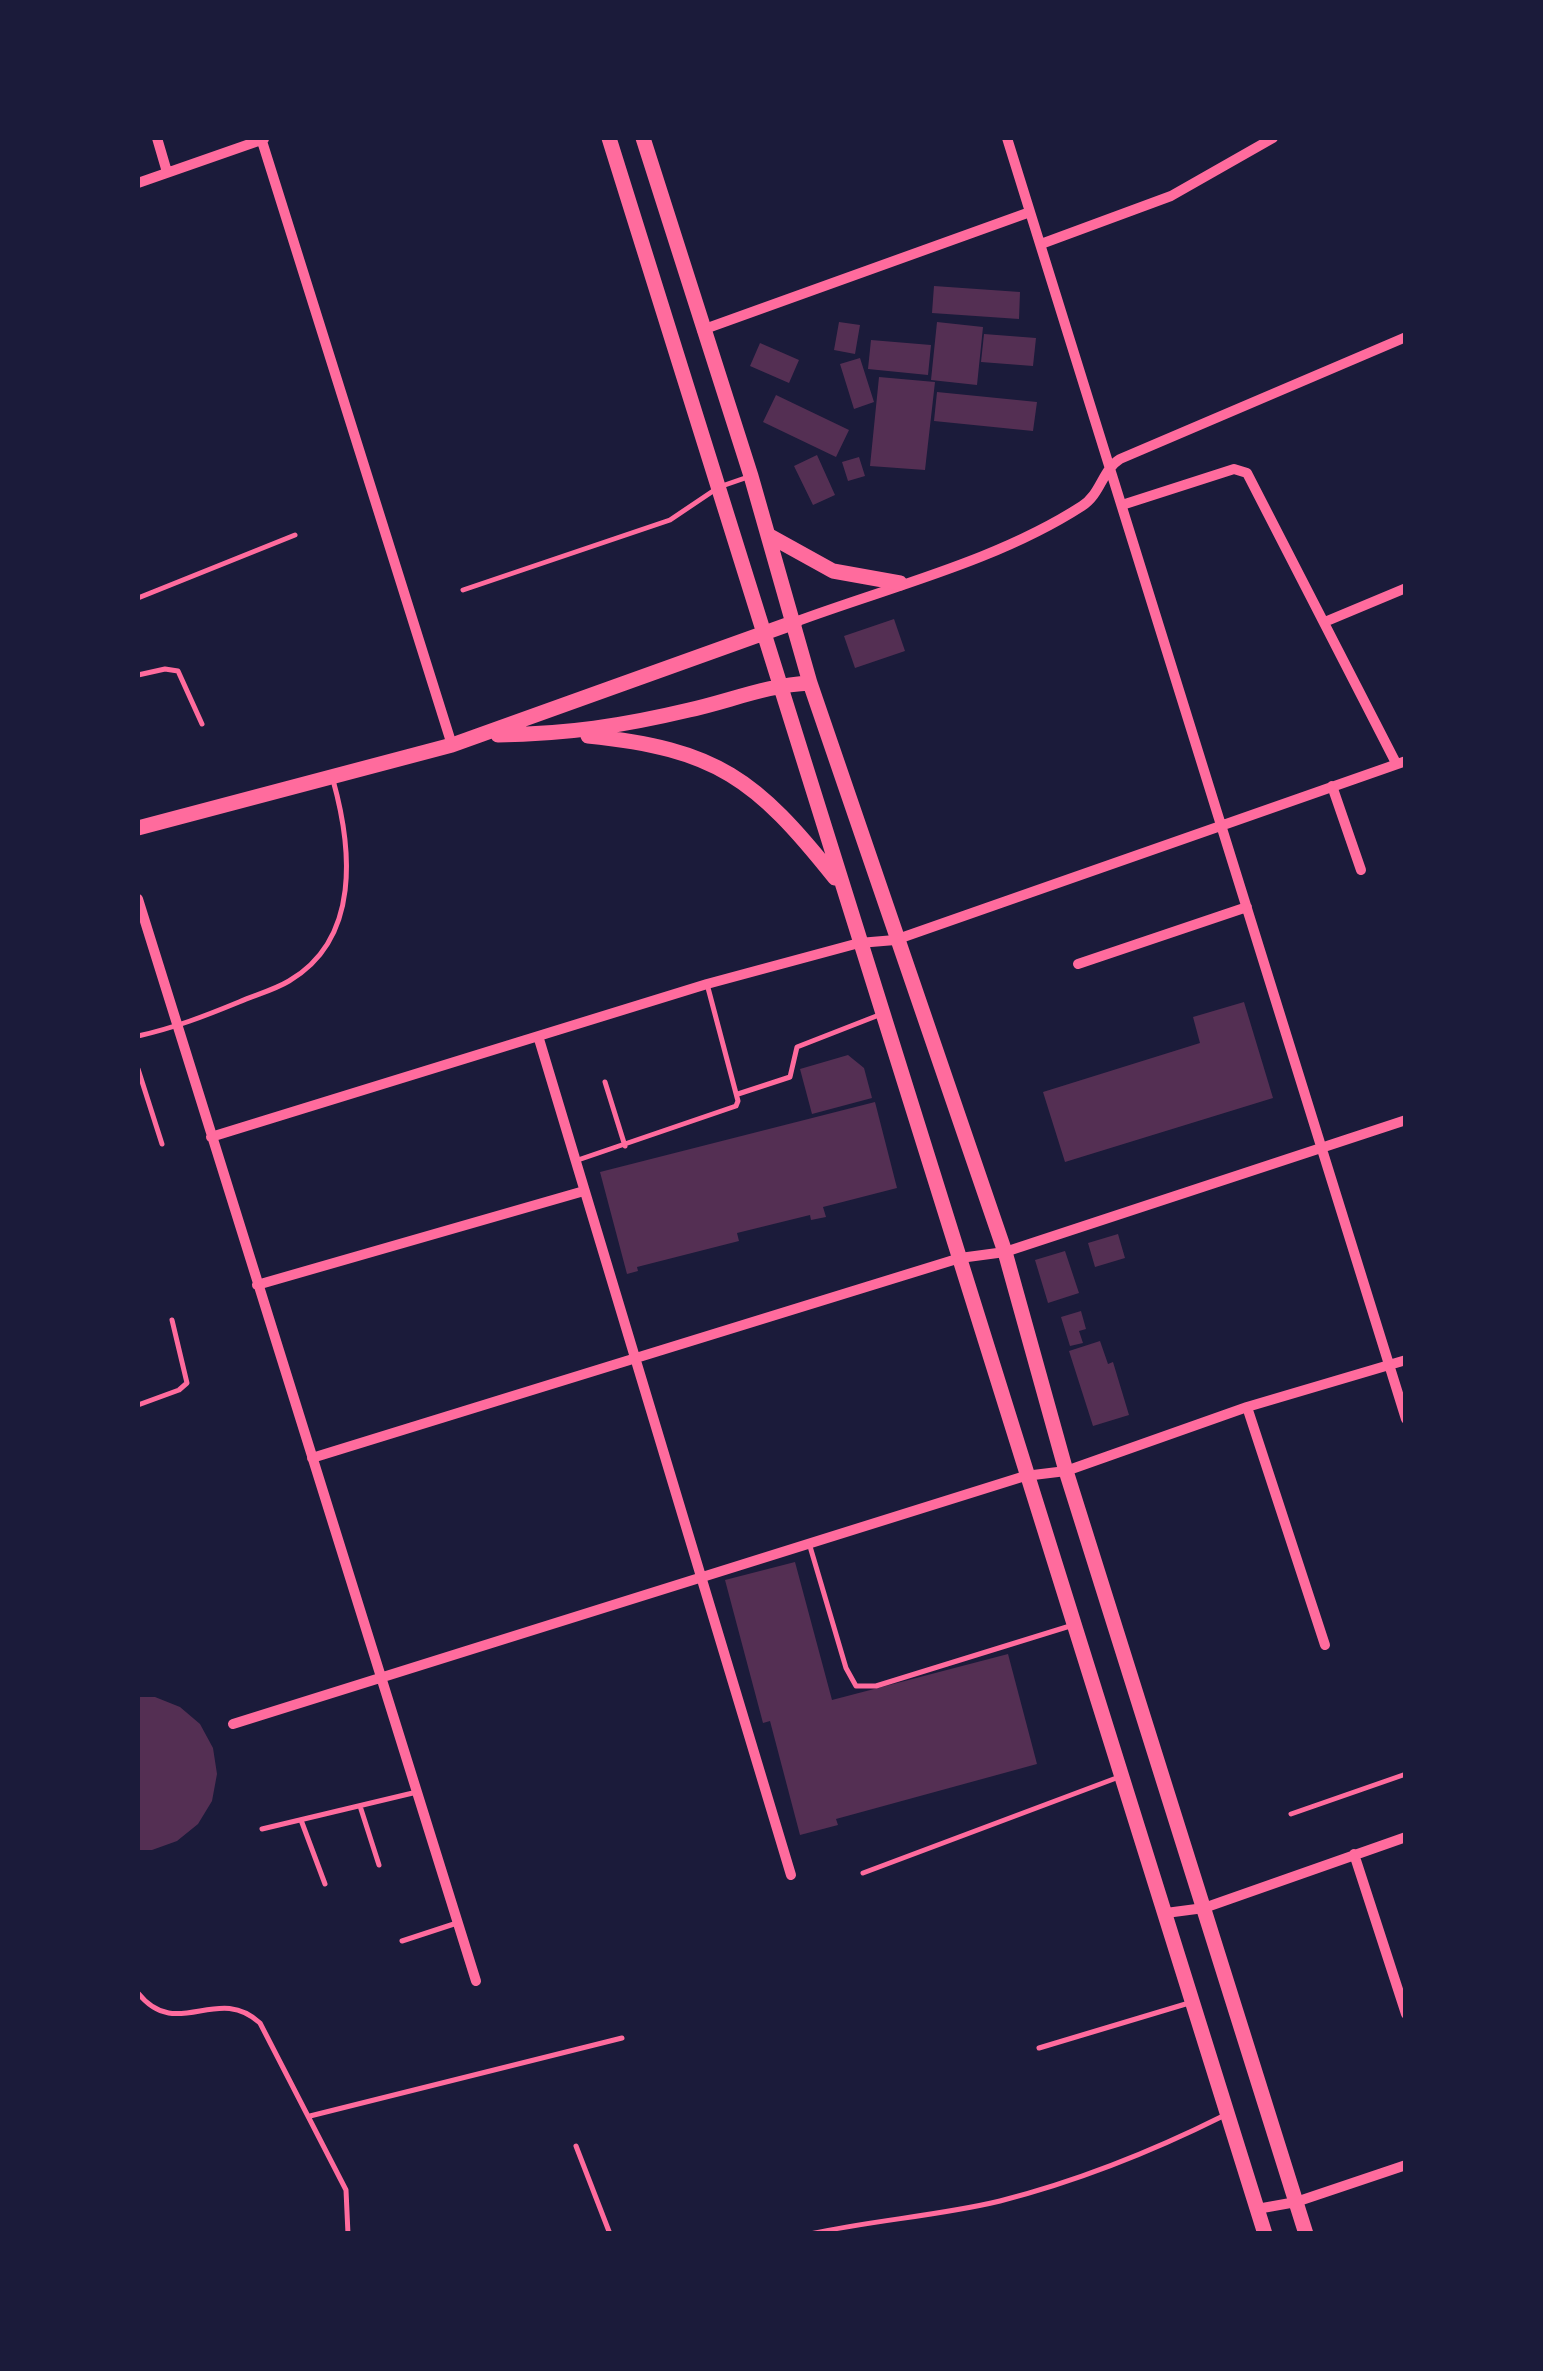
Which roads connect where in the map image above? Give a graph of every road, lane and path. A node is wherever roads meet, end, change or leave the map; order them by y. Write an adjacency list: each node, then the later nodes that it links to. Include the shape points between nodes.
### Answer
1 (157, 138): 7 (street)
2 (264, 138): 7 (street); 32 (street)
3 (609, 138): 15 (main road)
4 (643, 138): 11 (main road)
5 (1007, 138): 9 (street)
6 (1273, 138): 10 (street, via 1171,196)
7 (168, 172): 8 (street)
8 (138, 183)
9 (1030, 212): 10 (street); 11 (street)
10 (1041, 244): 13 (street)
11 (701, 331): 14 (main road)
12 (1406, 337): 13 (street)
13 (1110, 466): 16 (street); 19 (street, via 1103,486 1081,507)
14 (751, 476): 15 (lane); 18 (main road)
15 (719, 488): 21 (lane, via 670,520); 25 (main road)
16 (1122, 505): 23 (street, via 1241,470 1253,480); 36 (street)
17 (294, 535): 22 (lane)
18 (768, 535): 19 (main road, via 833,571); 24 (main road)
19 (900, 583): 24 (street)
20 (1406, 588): 23 (street)
21 (464, 590)
22 (138, 598)
23 (1327, 621): 33 (street)
24 (794, 622): 25 (main road); 27 (main road)
25 (766, 634): 28 (main road); 30 (main road)
26 (138, 675): 29 (lane, via 178,671)
27 (810, 683): 28 (main road); 42 (main road)
28 (778, 684): 31 (main road); 39 (main road)
29 (202, 724)
30 (484, 734): 31 (main road); 32 (main road)
31 (574, 734): 39 (main road, via 665,747 726,771 799,830)
32 (452, 745): 34 (main road)
33 (1401, 762): 35 (street)
34 (332, 777): 37 (main road); 47 (lane, via 348,842 346,894 321,952 288,982)
35 (1332, 786): 36 (street); 38 (street)
36 (1220, 826): 41 (street); 42 (street)
37 (138, 828)
38 (1361, 870)
39 (841, 886): 43 (main road)
40 (138, 898): 47 (street)
41 (1247, 908): 44 (street); 57 (street)
42 (894, 940): 43 (street); 60 (main road)
43 (859, 943): 45 (street); 46 (main road)
44 (1078, 964)
45 (707, 984): 49 (street); 52 (lane)
46 (882, 1014): 52 (lane, via 803,1043 790,1077); 61 (main road)
47 (177, 1028): 48 (lane); 54 (street)
48 (138, 1036)
49 (539, 1039): 54 (street); 58 (street)
50 (138, 1069): 55 (lane)
51 (604, 1082): 56 (lane)
52 (737, 1094): 56 (lane, via 730,1110)
53 (1406, 1120): 57 (street)
54 (211, 1136): 62 (street)
55 (162, 1144)
56 (626, 1146): 58 (lane)
57 (1321, 1146): 60 (street); 66 (street)
58 (575, 1160): 59 (street)
59 (584, 1191): 62 (street); 64 (street)
60 (1004, 1252): 61 (street); 71 (main road)
61 (960, 1258): 64 (street); 72 (main road)
62 (258, 1285): 70 (street)
63 (172, 1320): 67 (lane, via 186,1383)
64 (636, 1357): 70 (street); 74 (street)
65 (1406, 1360): 66 (street)
66 (1390, 1365): 68 (street); 69 (street)
67 (138, 1405)
68 (1247, 1407): 71 (street); 76 (street)
69 (1406, 1420)
70 (312, 1458): 77 (street)
71 (1066, 1472): 72 (street); 92 (main road)
72 (1025, 1476): 73 (street); 75 (main road)
73 (809, 1542): 74 (street); 75 (lane, via 856,1686 876,1686)
74 (702, 1575): 77 (street); 90 (street)
75 (1073, 1626): 80 (main road)
76 (1324, 1644)
77 (380, 1674): 78 (street); 81 (street)
78 (233, 1724)
79 (1406, 1774): 83 (lane)
80 (1122, 1776): 89 (lane); 93 (main road)
81 (417, 1792): 82 (lane); 94 (street)
82 (360, 1806): 84 (lane); 88 (lane)
83 (1291, 1814)
84 (301, 1820): 85 (lane); 91 (lane)
85 (262, 1829)
86 (1406, 1836): 87 (street)
87 (1354, 1854): 92 (street); 99 (street)
88 (379, 1866)
89 (863, 1873)
90 (791, 1875)
91 (324, 1884)
92 (1204, 1908): 93 (street); 106 (main road)
93 (1166, 1913): 98 (main road)
94 (458, 1923): 95 (lane); 96 (street)
95 (402, 1941)
96 (476, 1982)
97 (138, 1993): 103 (lane, via 171,2016 223,2007 253,2017)
98 (1189, 2003): 101 (lane); 102 (main road)
99 (1406, 2014)
100 (622, 2038): 103 (lane)
101 (1039, 2048)
102 (1226, 2114): 107 (main road); 110 (lane, via 1070,2181 999,2201)
103 (310, 2116): 108 (lane, via 346,2190)
104 (576, 2146): 109 (lane)
105 (1406, 2164): 106 (street)
106 (1296, 2202): 107 (street); 112 (main road)
107 (1257, 2209): 111 (main road)
108 (348, 2234)
109 (610, 2234)
110 (810, 2234)
111 (1265, 2234)
112 (1306, 2234)

